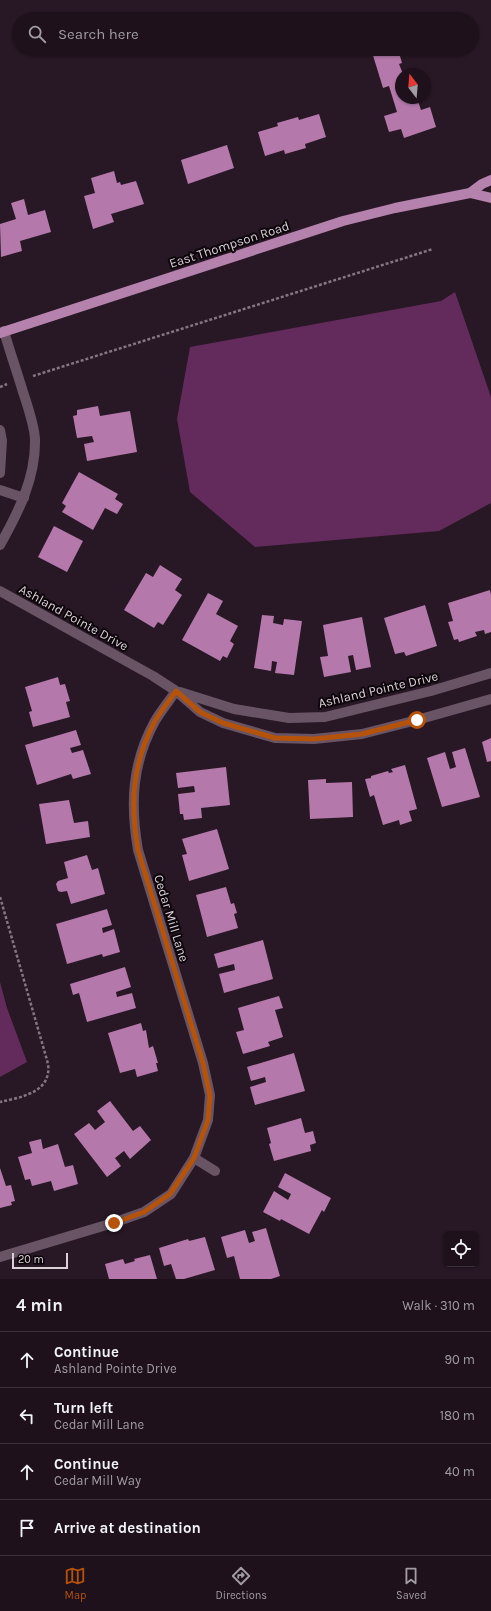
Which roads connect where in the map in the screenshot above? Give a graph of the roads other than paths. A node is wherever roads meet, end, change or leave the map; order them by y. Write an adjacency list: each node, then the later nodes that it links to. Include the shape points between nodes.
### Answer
1 (491, 180): 2 (main road, East Thompson Road)
2 (470, 193): 3 (main road, East Thompson Road); 4 (main road, East Thompson Road, via 343,221)
3 (491, 198)
4 (2, 332): 8 (street, via 35,438 34,456)
5 (0, 430): 6 (street)
6 (0, 473)
7 (0, 490): 8 (street)
8 (24, 498): 9 (street)
9 (0, 545)
10 (0, 591): 12 (street, Ashland Pointe Drive)
11 (491, 673): 12 (street, Ashland Pointe Drive, via 431,691 325,717 289,718 234,709)
12 (176, 691): 13 (street, Ashland Pointe Drive, via 200,712 223,723 275,738 314,739 362,734); 14 (street, Cedar Mill Lane, via 155,721 139,760 133,791 133,821 138,850 203,1063 210,1096 208,1120)
13 (491, 699)
14 (194, 1158): 15 (street); 16 (street, Cedar Mill Lane, via 170,1194 144,1212)
15 (215, 1171)
16 (0, 1257)

